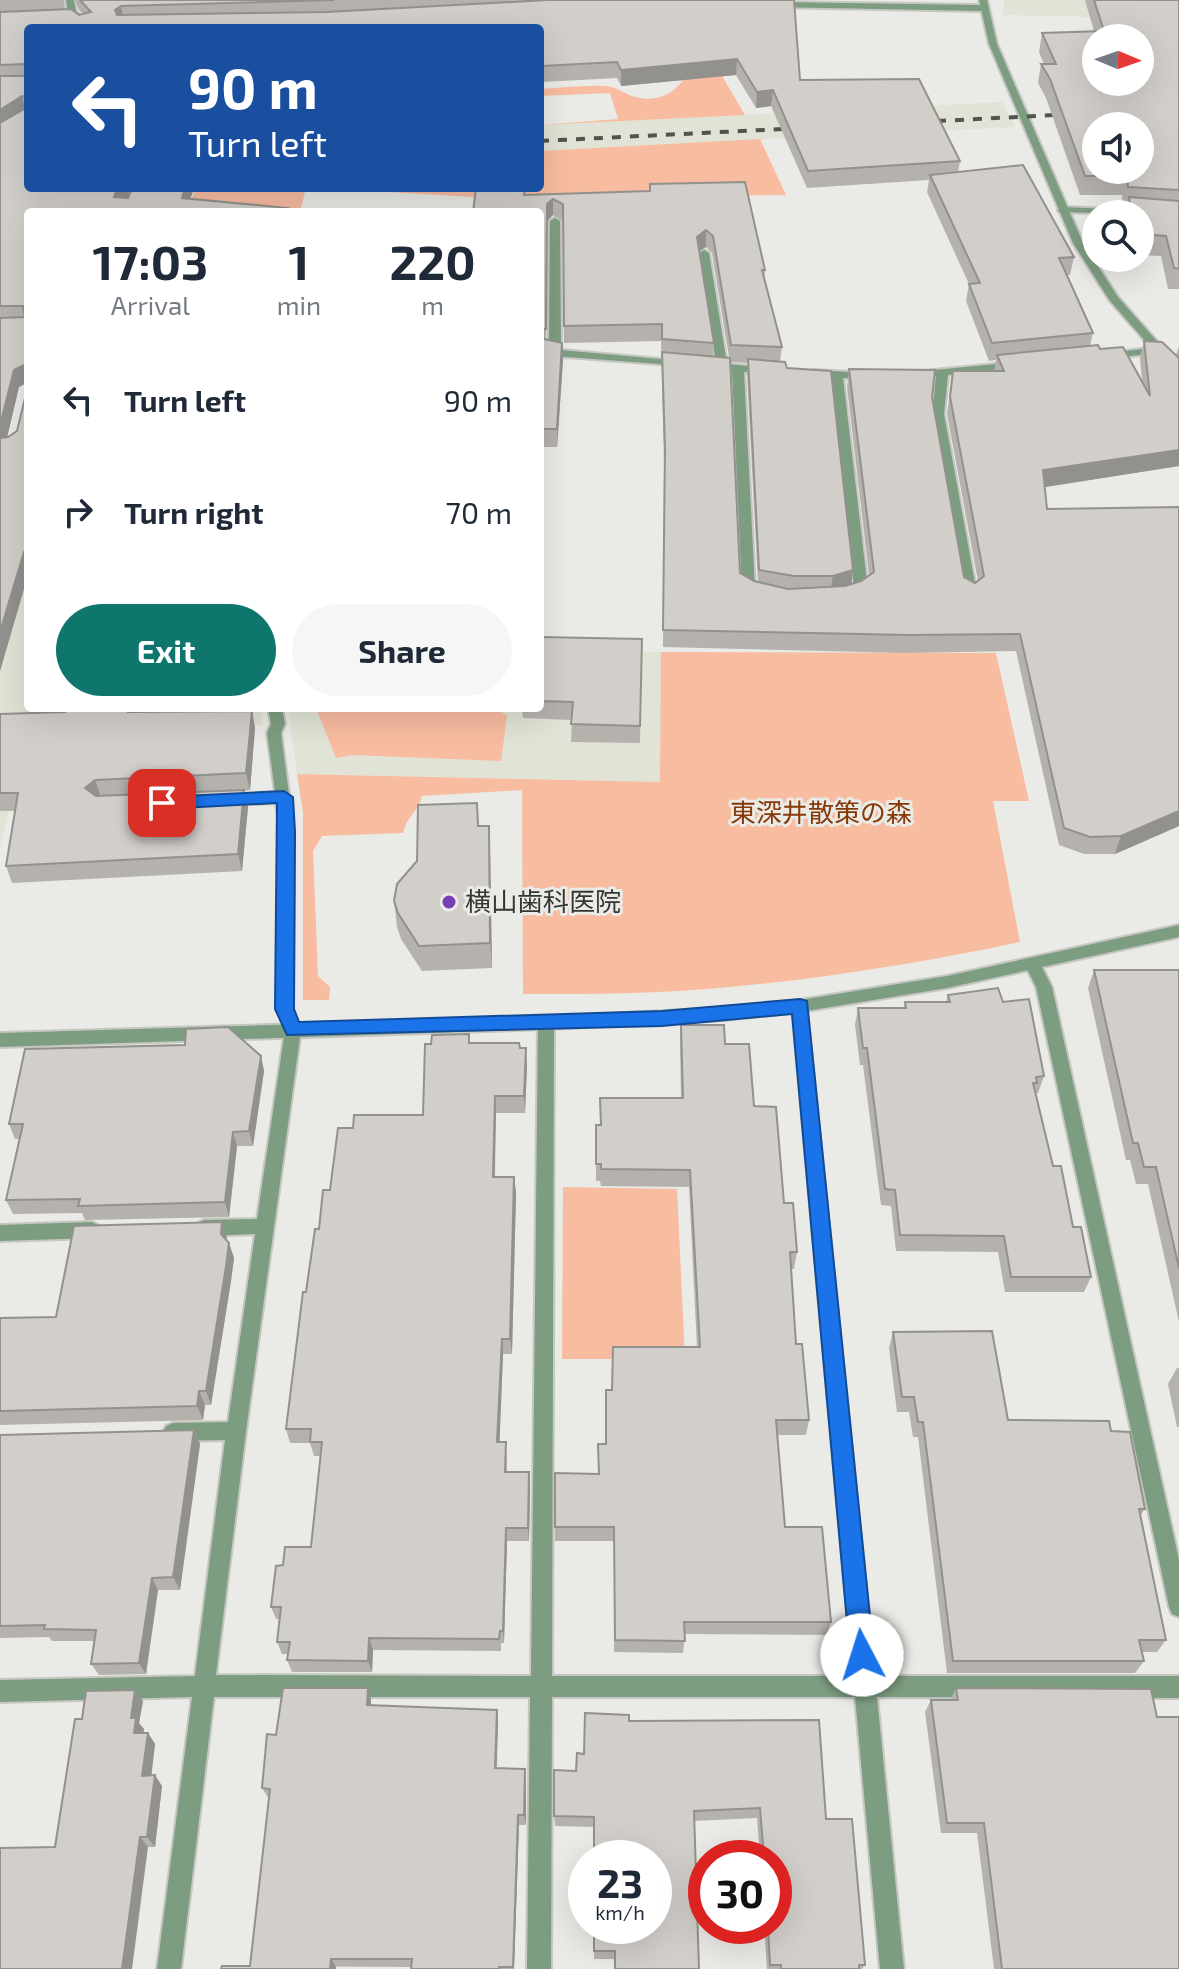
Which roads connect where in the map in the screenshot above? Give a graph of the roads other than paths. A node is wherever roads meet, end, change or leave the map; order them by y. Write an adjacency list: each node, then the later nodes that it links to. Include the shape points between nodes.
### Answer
1 (70, 0): 5 (street)
2 (982, 4): 3 (street); 7 (street, via 993,44)
3 (763, 5)
4 (67, 19): 5 (street)
5 (80, 19): 6 (street)
6 (84, 24)
7 (1063, 210): 8 (street); 11 (street, via 1098,277)
8 (1179, 215)
9 (555, 221): 12 (street)
10 (704, 253): 16 (street)
11 (1159, 350): 14 (street); 21 (street)
12 (555, 351): 13 (street); 16 (street)
13 (544, 352)
14 (1097, 357)
15 (1035, 363): 20 (street)
16 (722, 368): 17 (street)
17 (738, 369): 18 (street); 26 (street, via 749,590)
18 (780, 371)
19 (794, 372): 22 (street)
20 (942, 373): 24 (street); 25 (street, via 938,414)
21 (1179, 373)
22 (837, 375): 23 (street); 27 (street, via 861,590 849,598)
23 (880, 376)
24 (894, 376)
25 (970, 594)
26 (771, 598)
27 (834, 598)
28 (276, 712): 29 (street)
29 (284, 797): 30 (street); 35 (street, via 285,1009)
30 (208, 801)
31 (1179, 931): 32 (street)
32 (1033, 965): 33 (street); 43 (street, via 1044,987)
33 (800, 1006): 34 (street); 46 (street)
34 (546, 1023): 35 (street); 45 (street)
35 (293, 1030): 36 (street); 37 (street)
36 (0, 1040)
37 (266, 1226): 38 (street); 41 (street)
38 (188, 1228)
39 (110, 1230): 40 (street)
40 (0, 1233)
41 (236, 1431): 42 (street); 44 (street)
42 (157, 1433)
43 (1179, 1607)
44 (202, 1686): 45 (street); 48 (street); 49 (street)
45 (541, 1686): 46 (street); 50 (street)
46 (865, 1686): 47 (street); 51 (street)
47 (1179, 1687)
48 (0, 1691)
49 (169, 1969)
50 (539, 1969)
51 (892, 1969)

